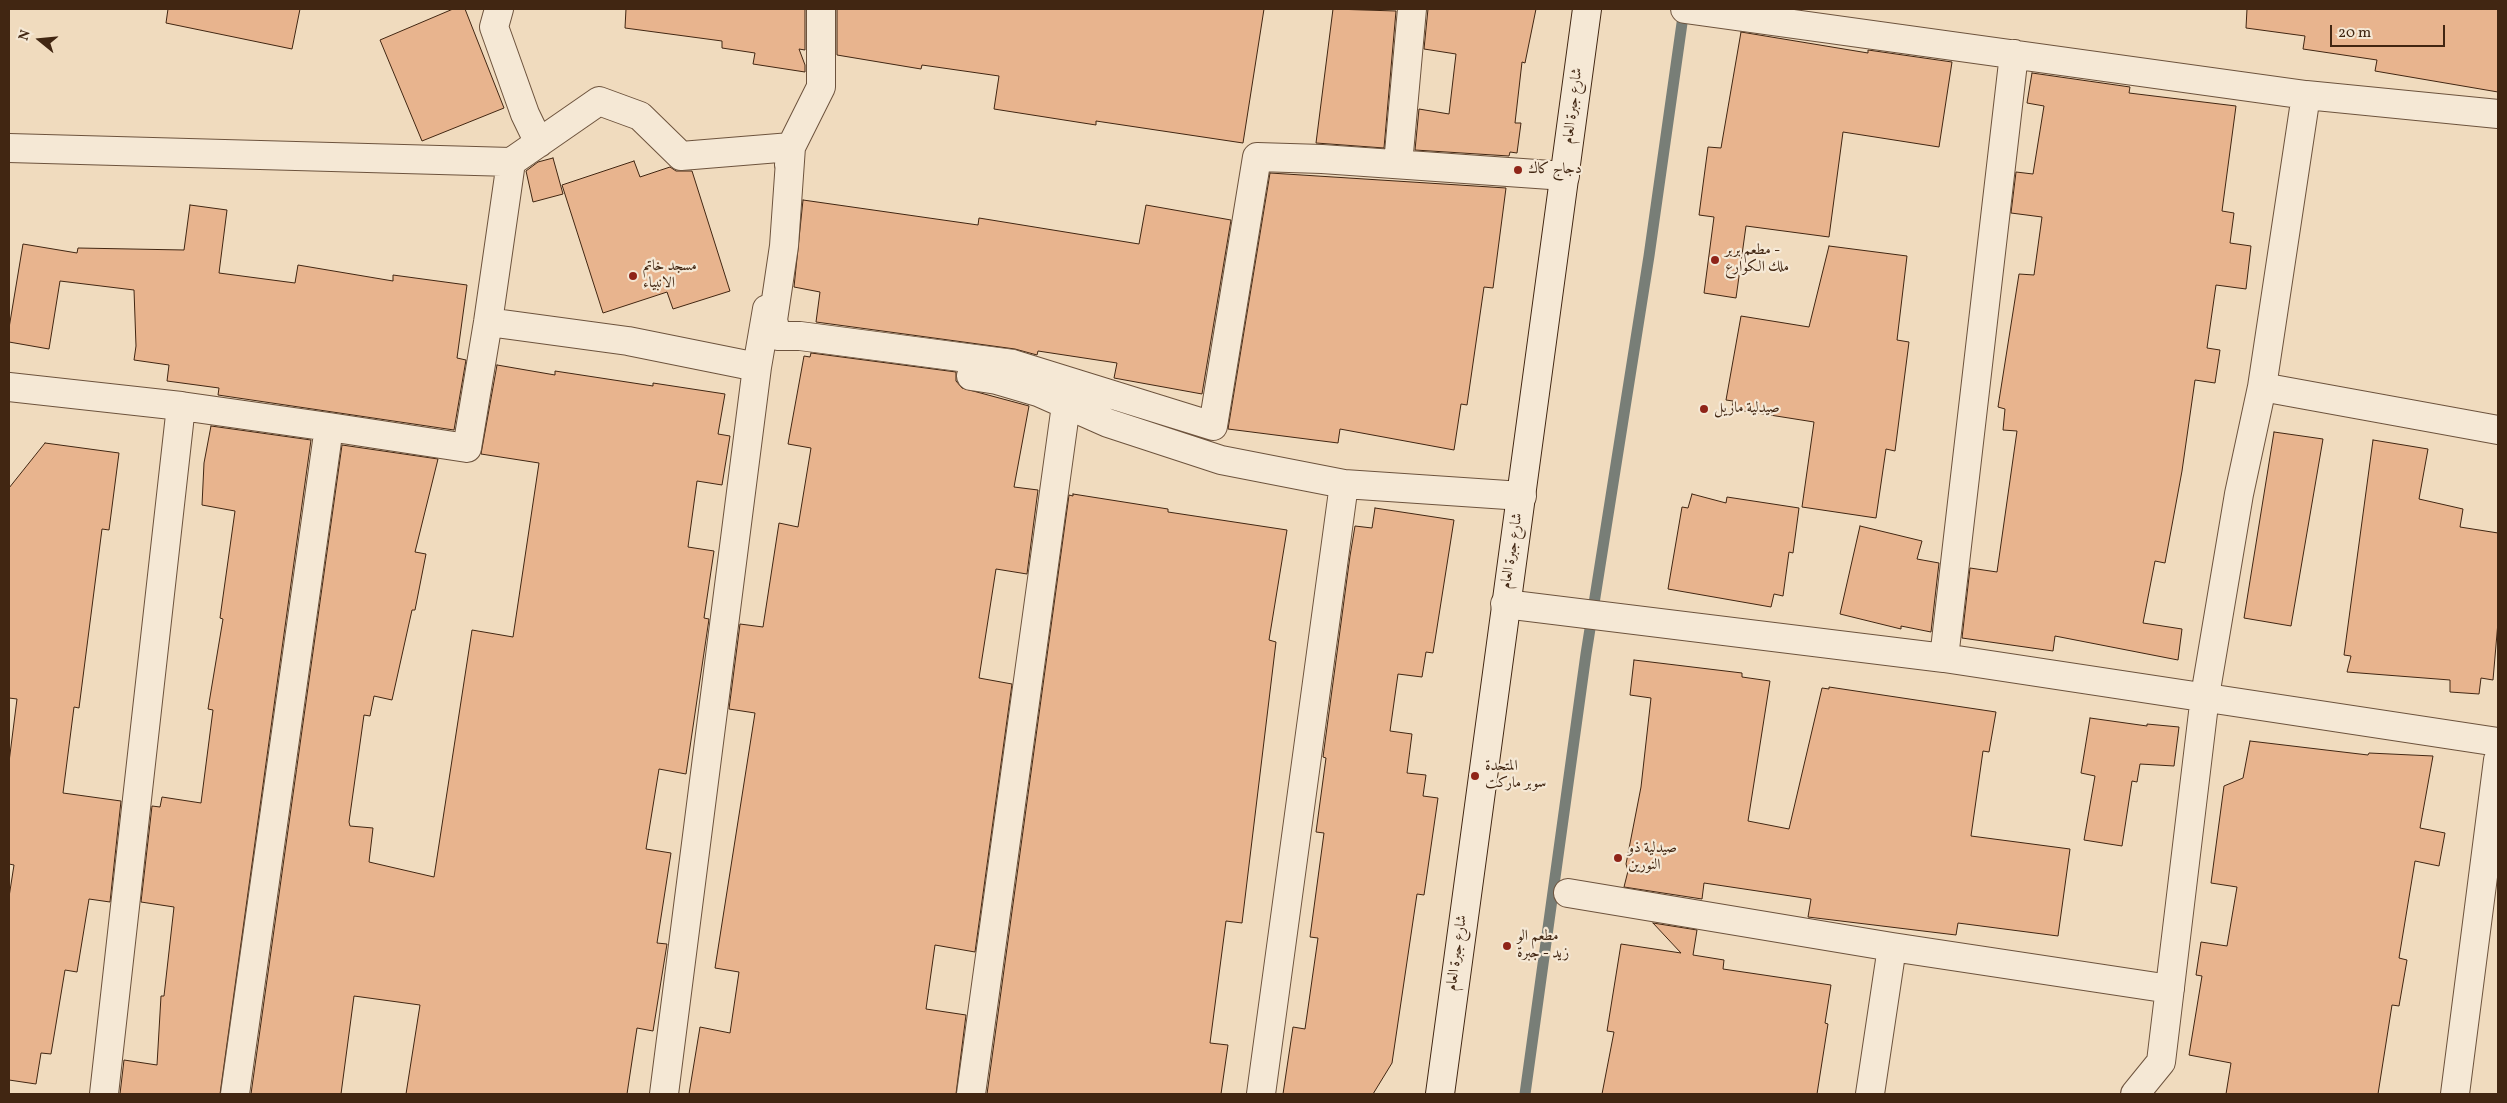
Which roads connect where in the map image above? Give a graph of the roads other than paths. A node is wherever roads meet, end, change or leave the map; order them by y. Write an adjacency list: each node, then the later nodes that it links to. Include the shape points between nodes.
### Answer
1 (499, 9): 9 (street, via 494,27 525,114)
2 (821, 9): 11 (street, via 821,87)
3 (1412, 9): 14 (street)
4 (1587, 9): 15 (street, شارع جبرة العام)
5 (1685, 9): 6 (street)
6 (2014, 54): 7 (street); 29 (street)
7 (2306, 95): 8 (street); 20 (street)
8 (2498, 114)
9 (539, 142): 11 (street, via 599,101 640,116 681,156); 13 (street)
10 (9, 148): 13 (street)
11 (791, 148): 17 (street); 18 (street, via 784,246 772,320 777,336 800,336)
12 (1257, 157): 14 (street); 18 (street, via 1213,426); 25 (street, via 1217,428)
13 (511, 162): 16 (street)
14 (1398, 164): 15 (street)
15 (1565, 176): 27 (street, شارع جبرة العام)
16 (488, 322): 17 (street); 23 (street, via 467,448)
17 (760, 355): 18 (street); 38 (street)
18 (1005, 372): 21 (street)
19 (9, 387): 22 (street)
20 (2262, 387): 24 (street); 30 (street)
21 (1066, 405): 25 (street, via 1108,423); 39 (street)
22 (182, 406): 23 (street); 36 (street)
23 (329, 427): 37 (street)
24 (2498, 430)
25 (1221, 460): 26 (street)
26 (1344, 484): 27 (street); 40 (street)
27 (1522, 496): 28 (street, شارع جبرة العام)
28 (1505, 604): 29 (street); 41 (street, شارع جبرة العام)
29 (1944, 658): 30 (street)
30 (2205, 696): 31 (street); 35 (street)
31 (2498, 742)
32 (2498, 760): 44 (street)
33 (1568, 893): 34 (street)
34 (1892, 947): 35 (street); 42 (street)
35 (2170, 989): 43 (street, via 2161,1062)
36 (104, 1094)
37 (235, 1094)
38 (664, 1094)
39 (971, 1094)
40 (1260, 1094)
41 (1440, 1094)
42 (1870, 1094)
43 (2135, 1094)
44 (2455, 1094)

